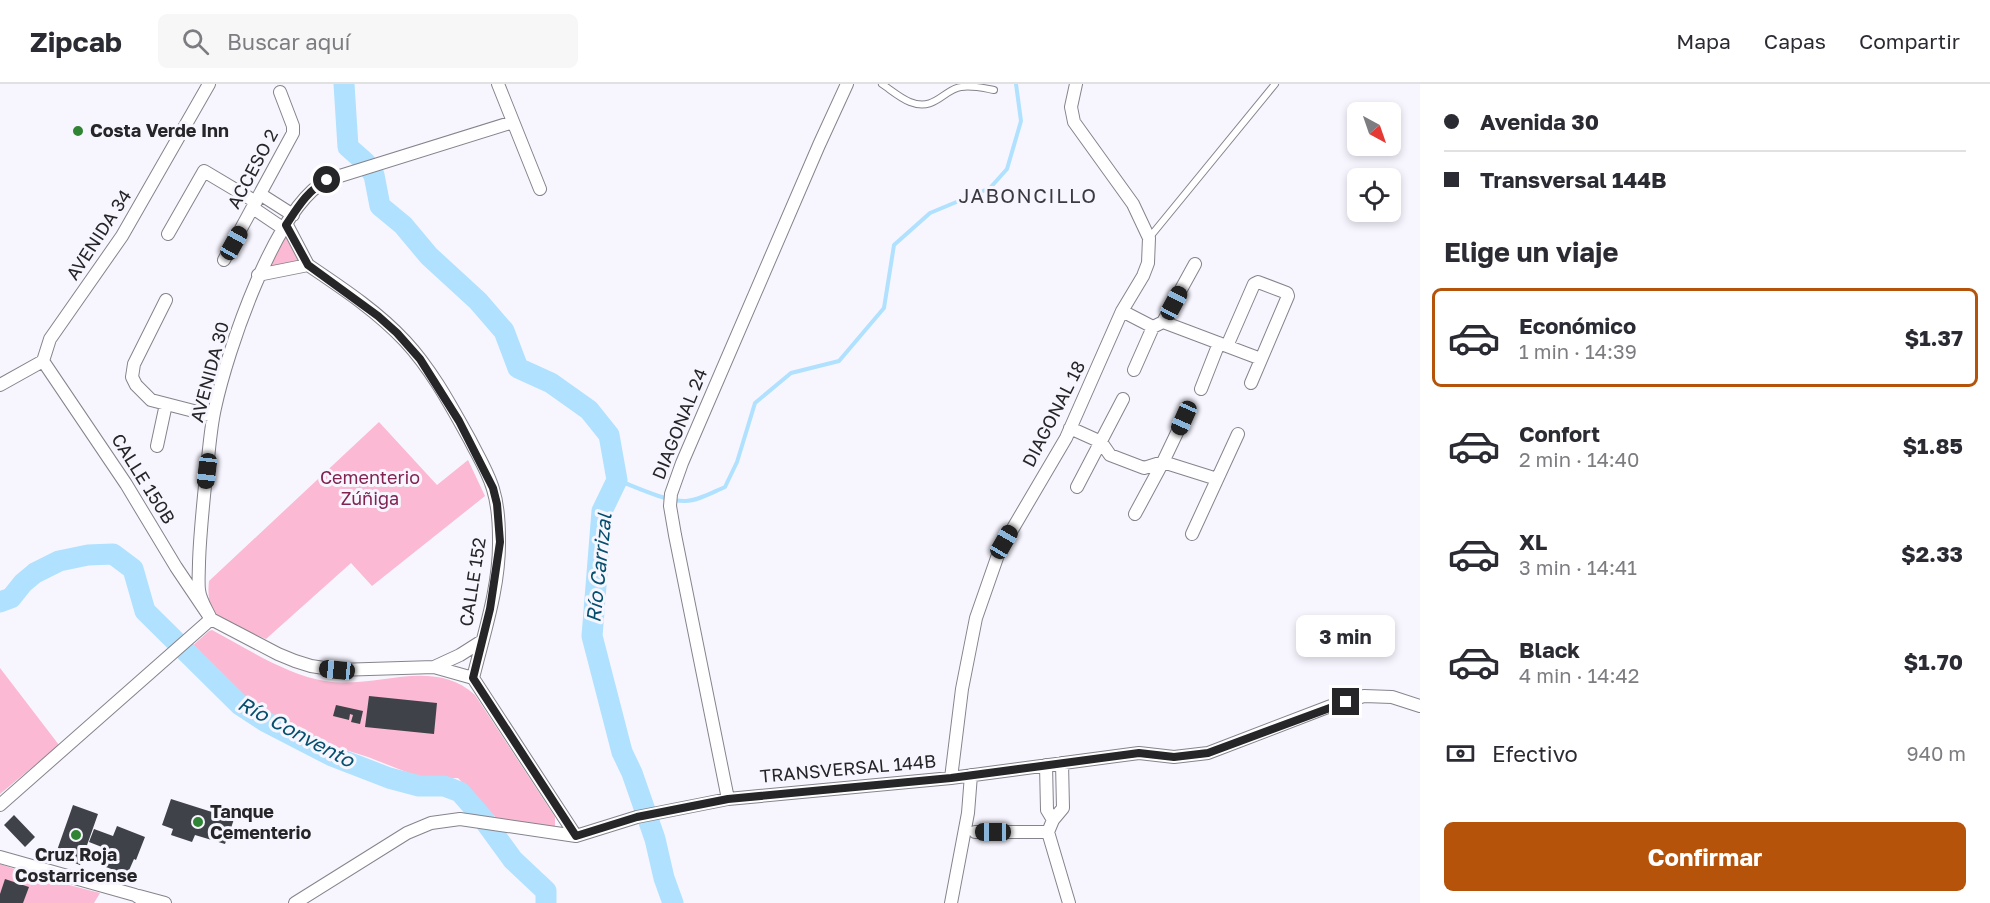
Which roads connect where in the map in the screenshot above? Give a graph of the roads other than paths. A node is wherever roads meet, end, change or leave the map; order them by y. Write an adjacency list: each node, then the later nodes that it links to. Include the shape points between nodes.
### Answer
1 (209, 84): 24 (street, AVENIDA 34, via 122,237 50,339)
2 (498, 84): 9 (street)
3 (847, 84): 51 (street, DIAGONAL 24, via 671,494 675,536)
4 (882, 84): 7 (lane, via 910,102 927,104 959,87)
5 (1076, 84): 14 (street, via 1071,107 1074,122 1133,204)
6 (1275, 84): 14 (lane)
7 (994, 90)
8 (280, 92): 11 (street, ACCESO 2, via 293,133)
9 (513, 122): 10 (street); 12 (street, AVENIDA 30, via 327,180 313,189)
10 (540, 189)
11 (256, 201): 12 (street); 13 (street, via 204,171); 15 (street, ACCESO 2)
12 (288, 223): 17 (street, CALLE 152); 18 (street, AVENIDA 30)
13 (168, 234)
14 (1149, 238): 20 (street, DIAGONAL 18, via 1146,269)
15 (224, 260)
16 (1195, 264): 21 (street)
17 (308, 265): 18 (street); 43 (street, CALLE 152, via 363,304 413,350 443,393 485,469 495,497 500,542)
18 (258, 275): 31 (street, AVENIDA 30)
19 (166, 300): 30 (street, via 134,364 132,377 151,400)
20 (1122, 311): 21 (street); 33 (street, DIAGONAL 18)
21 (1158, 324): 22 (street); 25 (street)
22 (1223, 345): 23 (street); 23 (street, via 1258,282 1288,296); 28 (street)
23 (1261, 359): 26 (street)
24 (43, 361): 27 (street); 42 (street, CALLE 150B)
25 (1134, 370)
26 (1251, 383)
27 (0, 385)
28 (1201, 389)
29 (1123, 399): 35 (street)
30 (166, 404): 31 (street); 36 (street)
31 (213, 416): 42 (street, AVENIDA 30, via 202,509 199,587)
32 (1184, 418): 37 (street)
33 (1070, 428): 35 (street); 50 (street, DIAGONAL 18, via 995,563 974,628)
34 (1238, 434): 38 (street)
35 (1101, 442): 37 (street, via 1110,455 1144,468); 39 (street)
36 (157, 446)
37 (1163, 462): 38 (street); 40 (street)
38 (1217, 479): 41 (street)
39 (1077, 487)
40 (1135, 514)
41 (1192, 534)
42 (211, 619): 44 (street, via 295,661 325,669); 52 (street)
43 (482, 641): 44 (street); 45 (street, CALLE 152)
44 (434, 667): 45 (street)
45 (473, 678): 55 (street)
46 (1420, 706): 47 (street, TRANSVERSAL 144B, via 1392,697 1364,696 1208,753 1174,757 1139,753)
47 (1062, 762): 48 (street, TRANSVERSAL 144B); 53 (street, via 1063,808)
48 (1046, 765): 49 (street, TRANSVERSAL 144B); 53 (street)
49 (971, 775): 50 (street, TRANSVERSAL 144B); 61 (street)
50 (951, 778): 51 (street, TRANSVERSAL 144B)
51 (728, 799): 55 (street, TRANSVERSAL 144B, via 669,809)
52 (0, 805)
53 (1050, 826): 54 (street); 62 (street)
54 (975, 832)
55 (576, 836): 60 (street, TRANSVERSAL 144B, via 460,819 431,823 407,833)
56 (0, 857): 57 (street)
57 (135, 895): 58 (street); 59 (street)
58 (147, 903)
59 (165, 903)
60 (295, 903)
61 (951, 903)
62 (1070, 903)

